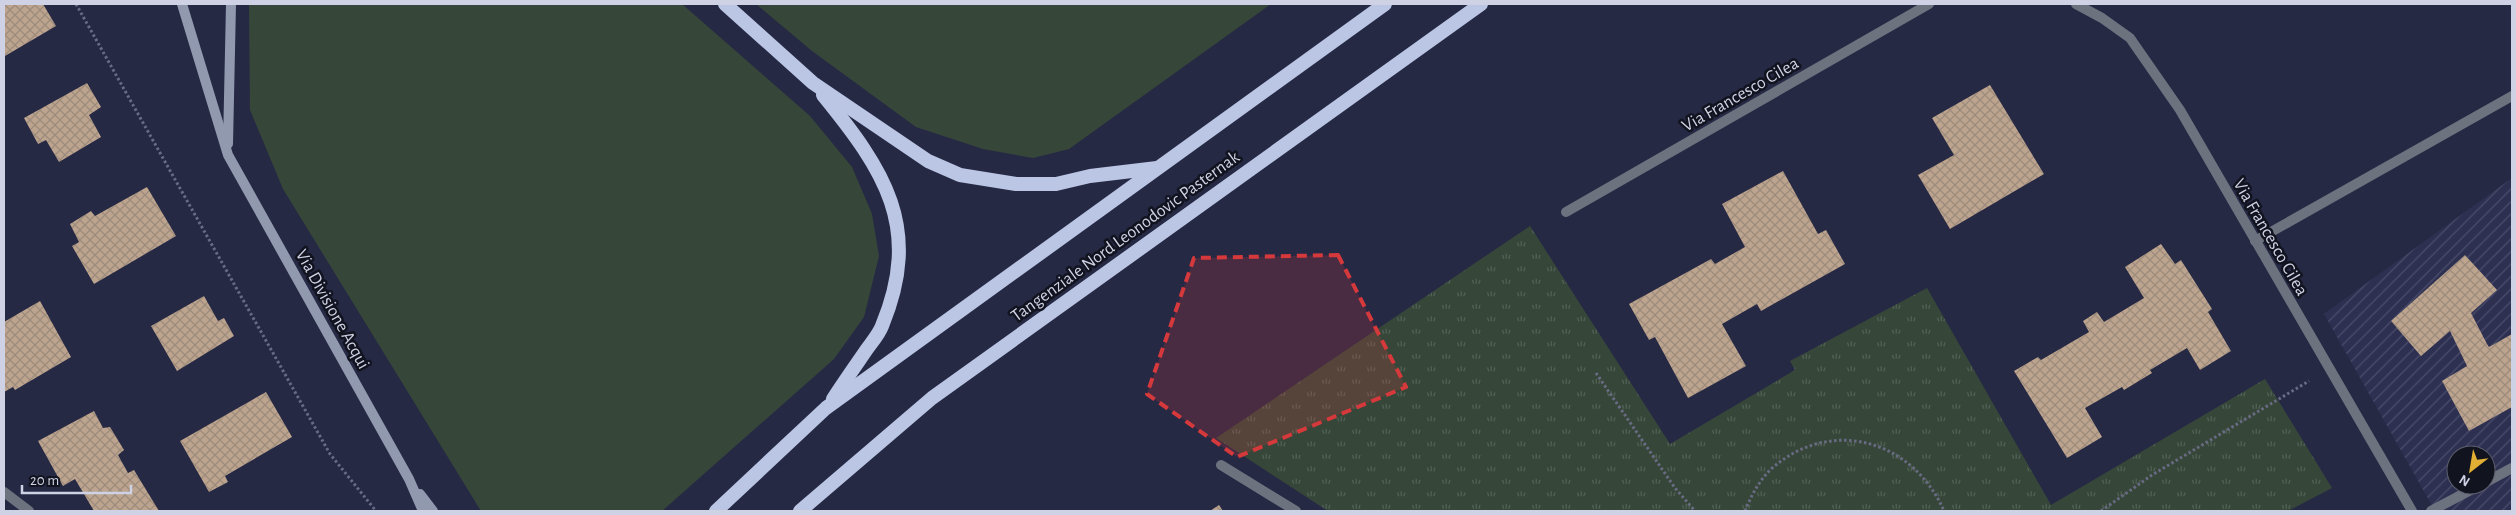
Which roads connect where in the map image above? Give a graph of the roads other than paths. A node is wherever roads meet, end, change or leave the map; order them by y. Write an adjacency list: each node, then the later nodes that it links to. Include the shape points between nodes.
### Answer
1 (182, 4): 10 (main road, Via Divisione Acqui)
2 (230, 4): 10 (main road)
3 (725, 4): 8 (highway)
4 (1385, 4): 11 (highway, Tangenziale Nord Leonodovic Pasternak)
5 (1481, 4): 25 (highway, Tangenziale Nord Leonodovic Pasternak, via 932,398)
6 (1929, 4): 12 (street, Via Francesco Cilea)
7 (2076, 4): 13 (street, Via Francesco Cilea, via 2130,38 2180,110)
8 (813, 83): 11 (highway, via 928,161 960,175 1016,184 1056,184 1090,176); 14 (highway, via 856,136 886,184 900,244 896,280 882,328)
9 (2512, 96): 13 (street)
10 (228, 155): 18 (main road, Via Divisione Acqui)
11 (1158, 168): 14 (highway, Tangenziale Nord Leonodovic Pasternak)
12 (1566, 212)
13 (2255, 242): 27 (street, Via Francesco Cilea)
14 (826, 408): 24 (highway, Tangenziale Nord Leonodovic Pasternak)
15 (1221, 464): 26 (street)
16 (2512, 468): 17 (street)
17 (2496, 477)
18 (410, 479): 22 (main road, Via Divisione Acqui); 23 (main road, Via Divisione Acqui)
19 (4, 492): 21 (street)
20 (2461, 495): 28 (street)
21 (29, 511)
22 (423, 511)
23 (433, 511)
24 (716, 511)
25 (800, 511)
26 (1296, 511)
27 (2412, 511)
28 (2431, 511)

